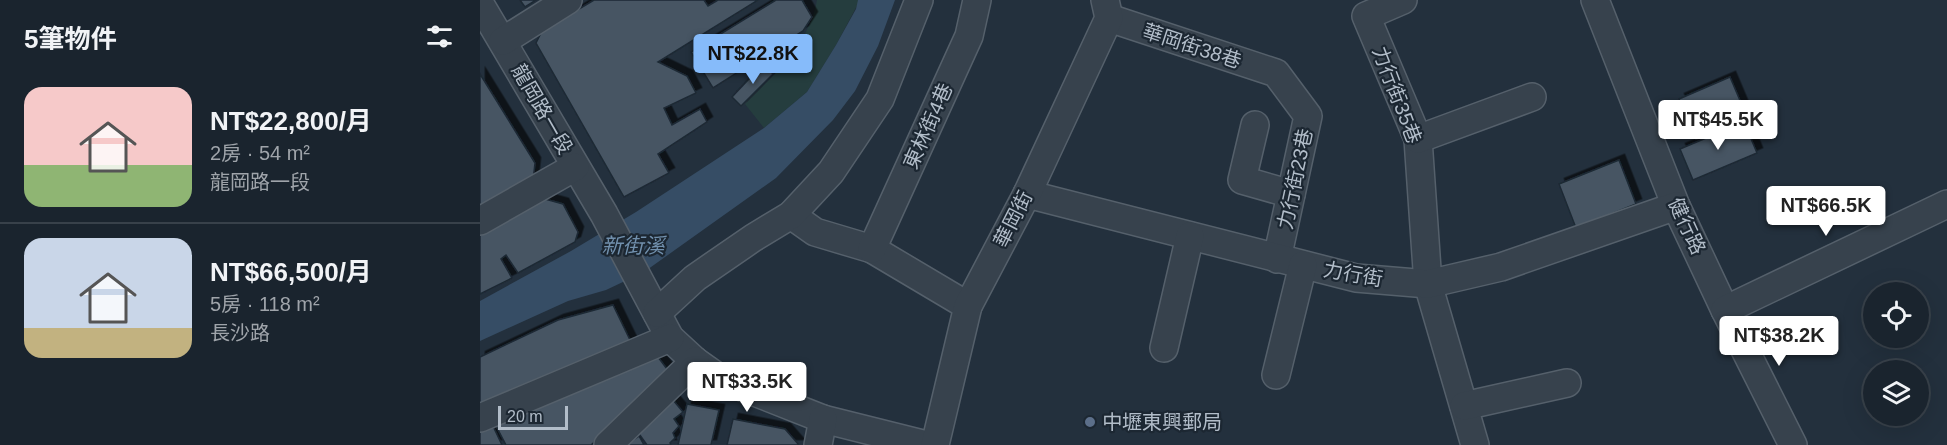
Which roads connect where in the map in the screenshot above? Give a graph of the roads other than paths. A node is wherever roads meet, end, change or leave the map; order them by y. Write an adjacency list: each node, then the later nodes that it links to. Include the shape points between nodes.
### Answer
1 (568, 0): 8 (street)
2 (919, 0): 18 (street, via 880,99 831,172)
3 (977, 0): 21 (street, 東林街4巷, via 969,36)
4 (1403, 0): 12 (street, 力行街35巷, via 1366,16)
5 (1595, 0): 17 (street, 健行路)
6 (480, 4): 8 (street, 龍岡路一段)
7 (1107, 9): 9 (street, 華岡街38巷); 14 (street, 華岡街)
8 (503, 41): 13 (street, 龍岡路一段)
9 (1276, 73): 15 (street, 力行街23巷, via 1308,116)
10 (1532, 97): 12 (street)
11 (1255, 125): 15 (street, via 1242,180)
12 (1418, 139): 23 (street, 力行街35巷)
13 (575, 167): 19 (street); 26 (street, 龍岡路一段)
14 (1027, 194): 20 (street, 力行街); 24 (street, 華岡街)
15 (1291, 194): 22 (street, 力行街23巷)
16 (1947, 204): 25 (street)
17 (1676, 206): 23 (street, 力行街, via 1501,267); 25 (street, 健行路)
18 (791, 215): 21 (street, via 815,232); 26 (street, via 695,278)
19 (480, 221)
20 (1190, 236): 22 (street, 力行街); 28 (street)
21 (872, 249): 24 (street)
22 (1290, 262): 23 (street, 力行街, via 1356,278); 30 (street, 力行街23巷)
23 (1428, 284): 32 (street, 力行街35巷)
24 (968, 306): 38 (street, 華岡街)
25 (1725, 310): 40 (street, 健行路)
26 (657, 313): 27 (street)
27 (669, 338): 29 (street); 33 (street)
28 (1164, 348)
29 (694, 361): 34 (street, via 719,378); 35 (street)
30 (1276, 375)
31 (1567, 383): 32 (street)
32 (1464, 406): 39 (street, 力行街35巷)
33 (480, 418)
34 (823, 419): 36 (street); 37 (street)
35 (608, 445)
36 (818, 445)
37 (927, 445)
38 (935, 445)
39 (1474, 445)
40 (1793, 445)

